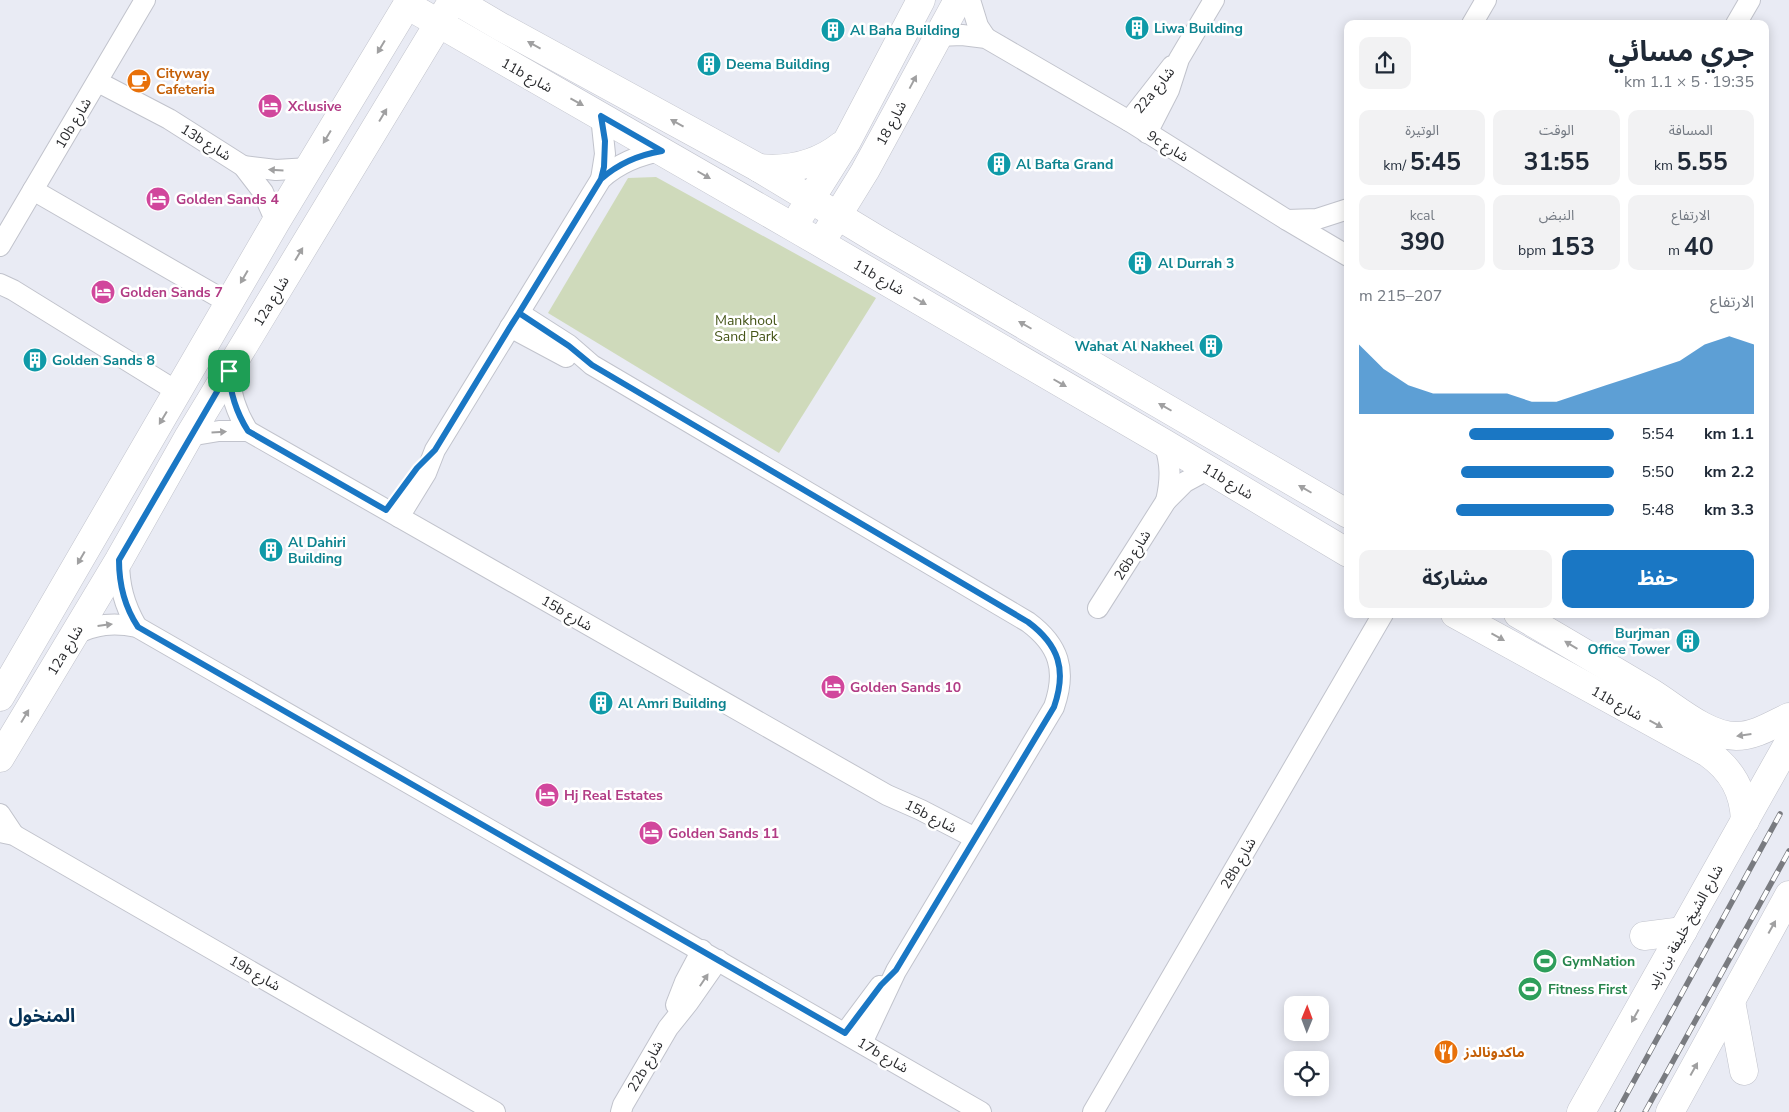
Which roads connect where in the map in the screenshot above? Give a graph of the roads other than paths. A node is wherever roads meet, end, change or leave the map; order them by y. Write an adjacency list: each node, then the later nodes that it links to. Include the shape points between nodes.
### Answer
1 (145, 0): 20 (street, 10b شارع)
2 (453, 0): 13 (street, 12a شارع); 14 (street)
3 (484, 0): 14 (street)
4 (921, 0): 24 (street)
5 (958, 0): 15 (street, شارع 18)
6 (970, 0): 16 (street, via 978,26)
7 (1214, 0): 19 (street, 22a شارع)
8 (1486, 0): 11 (street)
9 (1750, 0): 12 (street)
10 (408, 2): 13 (street, 11b شارع); 27 (street, one-way to 27)
11 (1474, 20)
12 (1738, 20)
13 (438, 24): 17 (street, 11b شارع); 18 (street, 12a شارع)
14 (501, 28): 28 (street, one-way to 14)
15 (938, 36): 16 (street, 9c شارع); 29 (street, شارع 18, one-way to 15)
16 (986, 38): 22 (street, 9c شارع)
17 (473, 44): 18 (street, via 447,46); 21 (street, 11b شارع, one-way to 21)
18 (417, 58): 45 (street, 12a شارع, one-way to 18)
19 (1179, 60): 22 (street, 22a شارع); 23 (street, 22a شارع, via 1169,90)
20 (101, 77): 26 (street, 13b شارع, via 152,104 169,119); 31 (street, 10b شارع)
21 (601, 116): 25 (street, 11b شارع); 30 (street, via 605,141)
22 (1128, 121): 23 (street, 9c شارع)
23 (1147, 133): 35 (street, 9c شارع)
24 (847, 141): 28 (street, via 808,164 784,169); 32 (street)
25 (662, 151): 30 (street, via 635,157); 37 (street, 11b شارع, one-way to 37)
26 (243, 166): 27 (street, 13b شارع, one-way to 26, via 276,170); 36 (street, 13b شارع, via 263,192)
27 (309, 168): 36 (street)
28 (760, 168): 32 (street)
29 (865, 171): 34 (street, شارع 18); 38 (street, via 864,203)
30 (601, 179): 44 (street)
31 (33, 190): 40 (street, 10b شارع); 43 (street)
32 (810, 199): 34 (street); 37 (street)
33 (1344, 210): 35 (street, via 1317,219)
34 (838, 216): 38 (street); 39 (street, شارع 18)
35 (1287, 220): 41 (street, 9c شارع)
36 (276, 222): 43 (street, one-way to 43)
37 (793, 226): 39 (street, 11b شارع)
38 (878, 240): 52 (street, one-way to 38)
39 (821, 243): 49 (street, 11b شارع, one-way to 49)
40 (0, 246)
41 (1344, 254)
42 (3, 283): 46 (street)
43 (229, 303): 46 (street)
44 (514, 320): 53 (street, via 435,450 417,468); 69 (street, via 569,346 592,365 1041,632 1058,659 1060,692)
45 (229, 371): 47 (street, via 234,403); 48 (street, 12a شارع)
46 (178, 392): 62 (street, one-way to 62)
47 (248, 431): 48 (street, 15b شارع, one-way to 47); 53 (street, 15b شارع)
48 (190, 436): 55 (street, 12a شارع)
49 (1164, 443): 50 (street, 11b شارع); 51 (street, 26b شارع, via 1170,472)
50 (1209, 469): 51 (street, 26b شارع, via 1185,482); 54 (street, 11b شارع)
51 (1166, 501): 56 (street, 26b شارع)
52 (1344, 512)
53 (392, 513): 69 (street, 15b شارع, via 886,795 916,819)
54 (1344, 551)
55 (119, 560): 60 (street, via 120,588); 61 (street, 12a شارع)
56 (1098, 608)
57 (1381, 618): 80 (street, 28b شارع)
58 (1462, 618): 67 (street, 11b شارع, one-way to 67, via 1708,753 1736,782 1745,807)
59 (1525, 618): 63 (street, 11b شارع, one-way to 59, via 1750,734 1719,733)
60 (138, 627): 61 (street, 17b شارع, one-way to 60, via 105,624); 73 (street, 17b شارع)
61 (74, 635): 65 (street, 12a شارع, one-way to 61)
62 (0, 696)
63 (1789, 717)
64 (1789, 742): 67 (street, شارع الشيخ خليفة بن زايد)
65 (0, 758)
66 (0, 814): 68 (street, 19b شارع)
67 (1745, 821): 71 (street, شارع الشيخ خليفة بن زايد)
68 (7, 834): 78 (street, 19b شارع)
69 (971, 845): 75 (street, via 896,970 877,989)
70 (1789, 895): 74 (street, one-way to 70)
71 (1683, 931): 72 (street); 81 (street, شارع الشيخ خليفة بن زايد, one-way to 81)
72 (1644, 936)
73 (710, 955): 75 (street, 17b شارع); 77 (street, 22b شارع, via 685,982 668,1028)
74 (1731, 1001): 76 (street); 82 (street, one-way to 74)
75 (854, 1038): 79 (street, 17b شارع)
76 (1744, 1071)
77 (620, 1110)
78 (495, 1112)
79 (979, 1112)
80 (1093, 1112)
81 (1581, 1112)
82 (1670, 1112)

